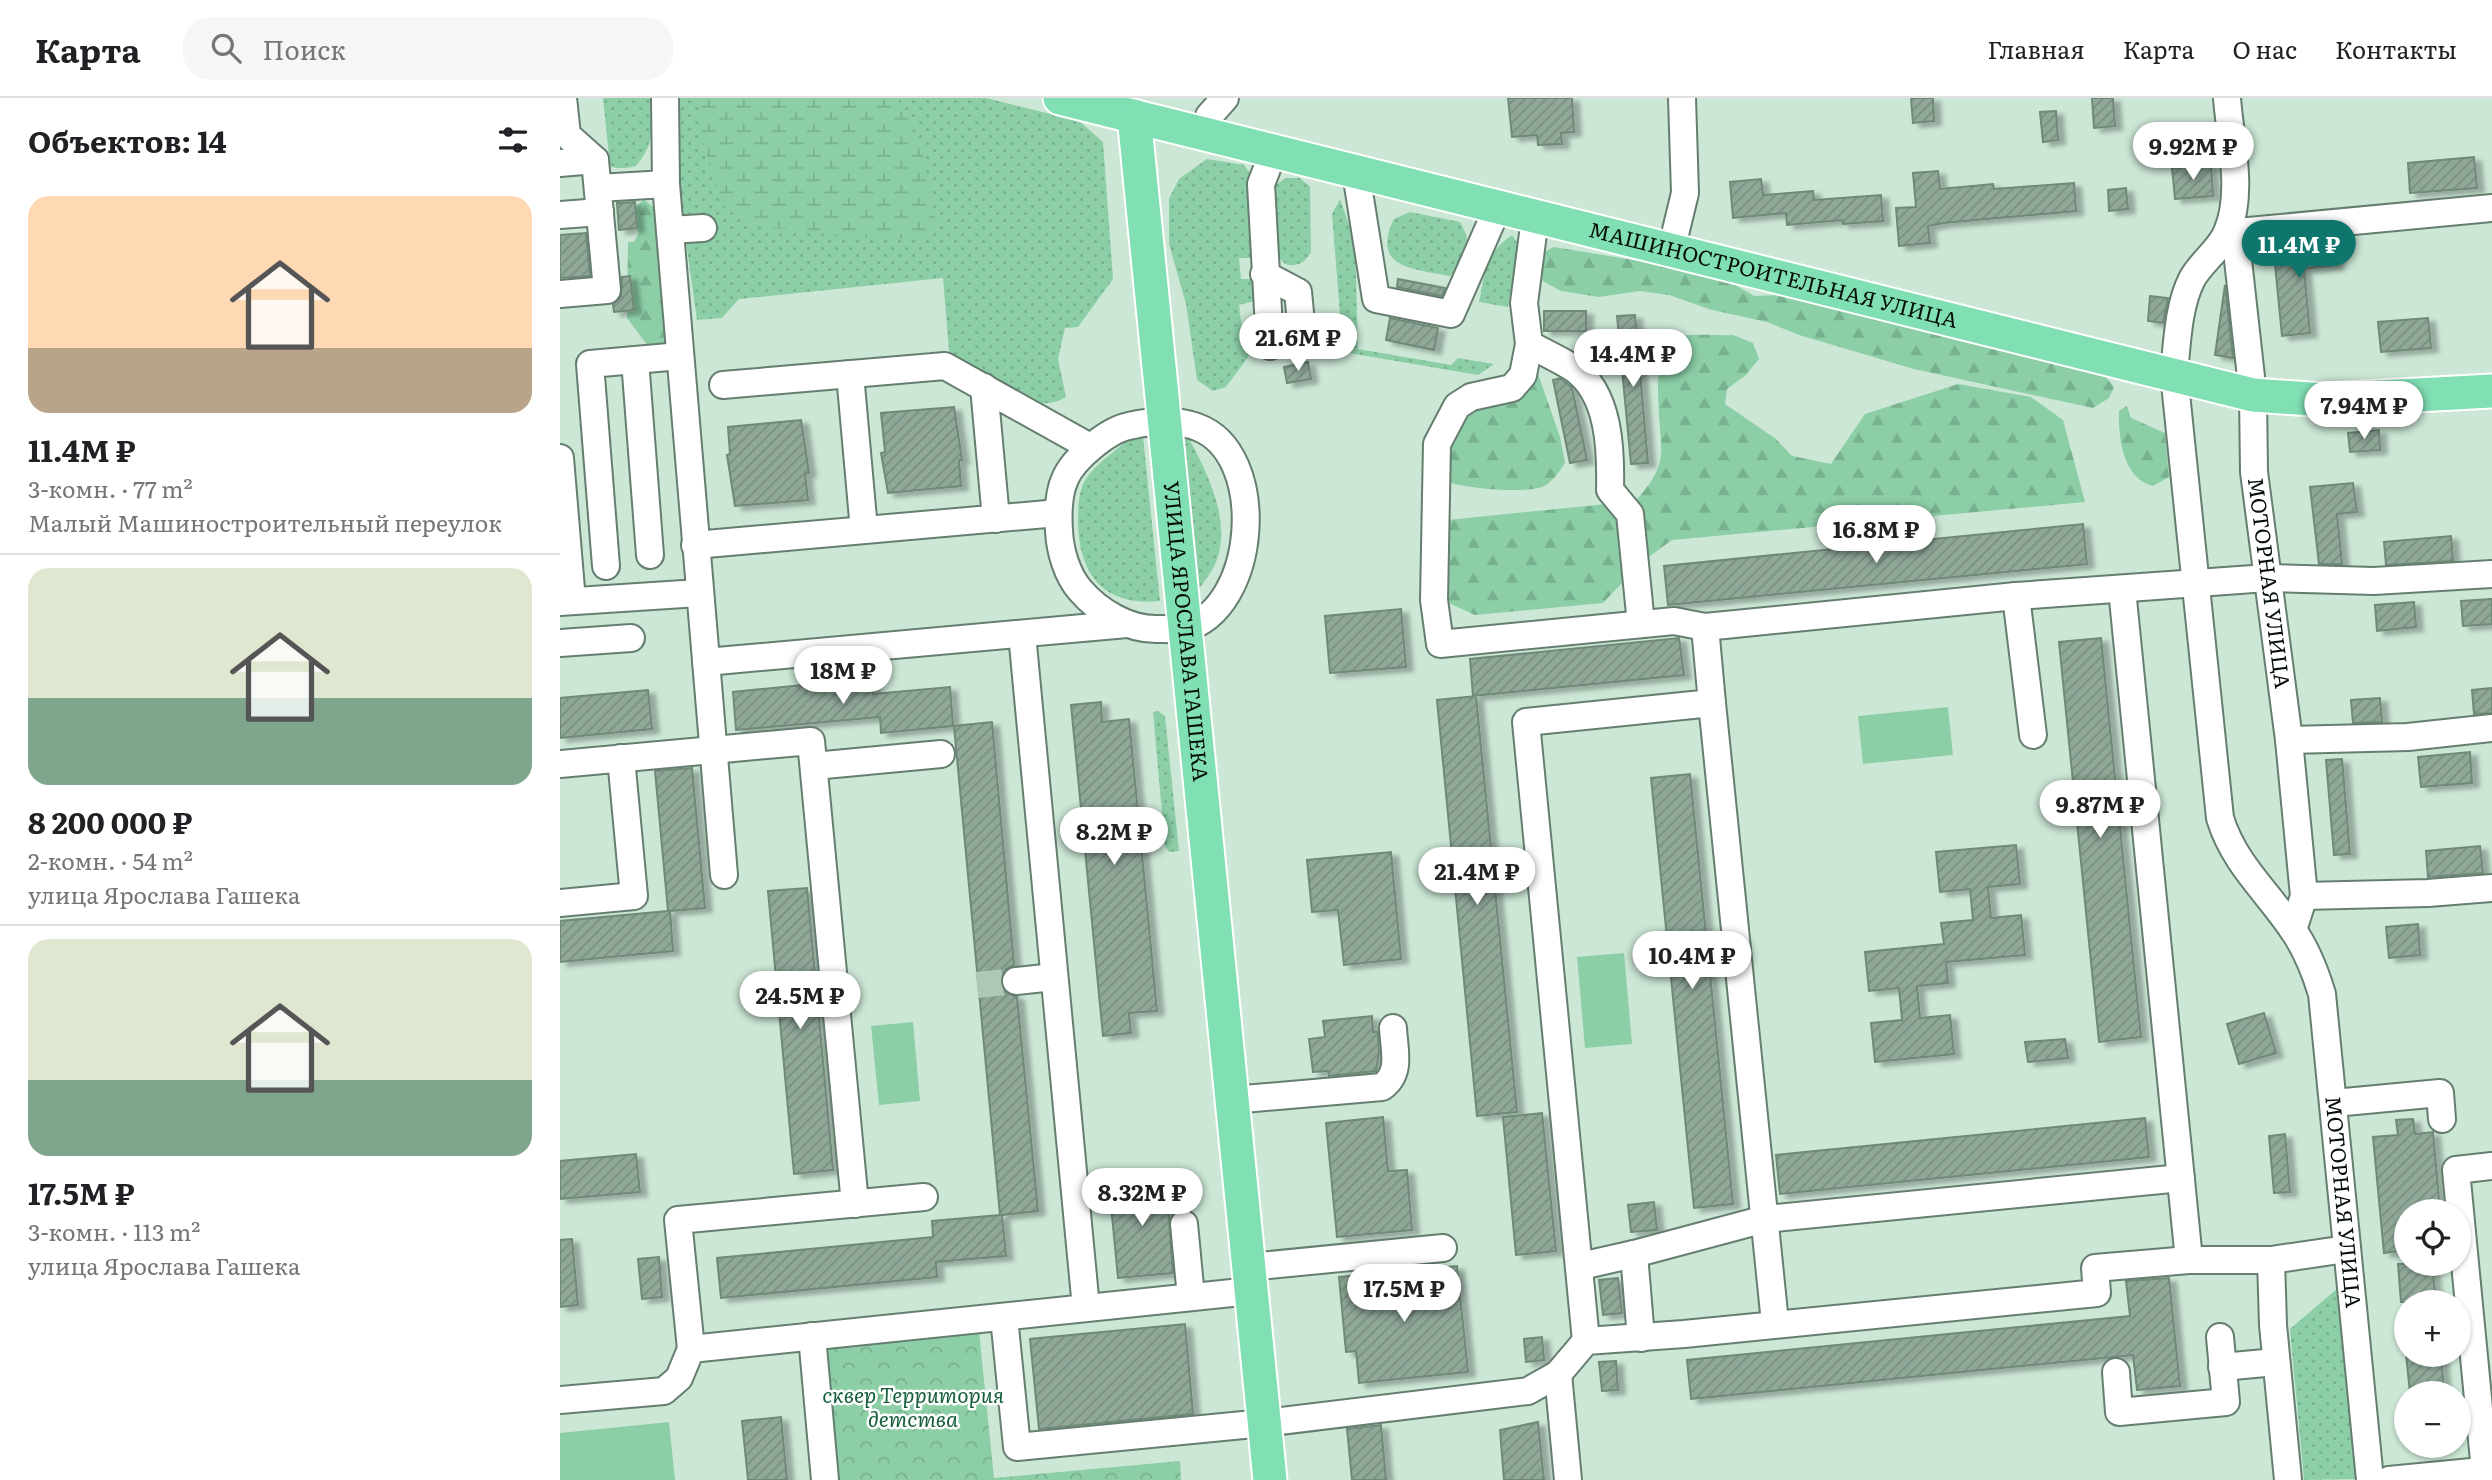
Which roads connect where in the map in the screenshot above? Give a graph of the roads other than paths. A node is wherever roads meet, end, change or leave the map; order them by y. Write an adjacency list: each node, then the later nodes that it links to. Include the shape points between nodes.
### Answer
1 (564, 98): 10 (street, via 567,135)
2 (665, 98): 13 (street)
3 (1060, 98): 7 (main road, МАШИНОСТРОИТЕЛЬНАЯ УЛИЦА)
4 (1225, 98): 8 (street, via 1209,117)
5 (1682, 98): 22 (street, via 1685,193)
6 (2227, 98): 21 (street, МОТОРНАЯ УЛИЦА, via 2234,196)
7 (1133, 107): 8 (main road, МАШИНОСТРОИТЕЛЬНАЯ УЛИЦА); 34 (main road, УЛИЦА ЯРОСЛАВА ГАШЕКА)
8 (1205, 135): 9 (main road, МАШИНОСТРОИТЕЛЬНАЯ УЛИЦА)
9 (1273, 153): 12 (main road, МАШИНОСТРОИТЕЛЬНАЯ УЛИЦА); 25 (street, via 1261,184)
10 (595, 160): 11 (street); 14 (street)
11 (560, 163)
12 (1356, 173): 16 (main road, МАШИНОСТРОИТЕЛЬНАЯ УЛИЦА); 16 (street, via 1376,299 1451,314)
13 (666, 184): 14 (street); 20 (street)
14 (599, 200): 17 (street); 23 (street, via 607,290)
15 (2492, 208): 21 (street)
16 (1497, 209): 18 (main road, МАШИНОСТРОИТЕЛЬНАЯ УЛИЦА)
17 (560, 215)
18 (1535, 218): 22 (main road, МАШИНОСТРОИТЕЛЬНАЯ УЛИЦА); 24 (street, via 1524,303)
19 (703, 228): 20 (street)
20 (670, 230): 26 (street)
21 (2231, 233): 29 (street, МОТОРНАЯ УЛИЦА, via 2192,279); 33 (street, МОТОРНАЯ УЛИЦА)
22 (1671, 251): 29 (main road, МАШИНОСТРОИТЕЛЬНАЯ УЛИЦА)
23 (560, 294)
24 (1529, 344): 52 (street, via 1575,369 1595,394 1611,458 1610,491 1630,514); 52 (street, via 1523,374 1512,388 1471,397 1457,406 1437,444 1434,600 1440,644)
25 (1270, 346)
26 (680, 356): 27 (street); 41 (street)
27 (635, 360): 42 (street); 43 (street, via 590,364)
28 (850, 374): 30 (street); 31 (street, via 945,366); 39 (street)
29 (2174, 374): 33 (main road, МАШИНОСТРОИТЕЛЬНАЯ УЛИЦА); 46 (street, МОТОРНАЯ УЛИЦА)
30 (723, 385)
31 (984, 387): 35 (street); 38 (street)
32 (2492, 391): 33 (main road, МАШИНОСТРОИТЕЛЬНАЯ УЛИЦА, via 2324,400)
33 (2253, 395): 45 (street, МОТОРНАЯ УЛИЦА, via 2254,472)
34 (1166, 420): 35 (street, via 1126,426); 54 (main road, УЛИЦА ЯРОСЛАВА ГАШЕКА); 54 (street, via 1199,427 1228,452 1245,496 1246,545 1231,585 1216,607)
35 (1090, 447): 37 (street, via 1065,478)
36 (560, 458): 40 (street)
37 (1058, 513): 38 (street); 51 (street, via 1060,550 1078,589)
38 (996, 519): 39 (street)
39 (864, 530): 41 (street)
40 (563, 535): 50 (street)
41 (695, 545): 48 (street)
42 (650, 555)
43 (606, 566)
44 (2492, 574): 45 (street, via 2374,580)
45 (2267, 578): 46 (street); 62 (street, МОТОРНАЯ УЛИЦА)
46 (2197, 584): 47 (street); 72 (street, МОТОРНАЯ УЛИЦА, via 2220,818 2228,845)
47 (2122, 589): 49 (street); 80 (street)
48 (699, 593): 50 (street); 58 (street)
49 (2016, 596): 53 (street); 61 (street)
50 (566, 601)
51 (1127, 624): 54 (street, via 1141,629); 55 (street)
52 (1641, 624): 53 (street, via 1674,621)
53 (1705, 627): 59 (street)
54 (1184, 628): 76 (main road, УЛИЦА ЯРОСЛАВА ГАШЕКА)
55 (1021, 634): 58 (street); 73 (street)
56 (631, 638): 57 (street)
57 (560, 643)
58 (706, 662): 63 (street)
59 (1712, 703): 83 (street); 90 (street, via 1526,722)
60 (2492, 728): 62 (street, via 2407,737)
61 (2032, 735)
62 (2290, 740): 70 (street, МОТОРНАЯ УЛИЦА)
63 (713, 750): 65 (street); 67 (street, via 811,741); 68 (street)
64 (941, 754): 67 (street)
65 (621, 758): 66 (street); 71 (street, via 634,897)
66 (560, 764)
67 (814, 766): 82 (street)
68 (724, 875)
69 (2492, 888): 70 (street)
70 (2304, 896): 72 (street, МОТОРНАЯ УЛИЦА)
71 (560, 903)
72 (2293, 930): 77 (street, МОТОРНАЯ УЛИЦА, via 2313,965 2322,994)
73 (1054, 977): 74 (street); 93 (street)
74 (1016, 981)
75 (1392, 1028): 76 (street, via 1396,1071 1382,1087)
76 (1232, 1100): 91 (main road, УЛИЦА ЯРОСЛАВА ГАШЕКА)
77 (2334, 1102): 78 (street, via 2440,1093); 86 (street, МОТОРНАЯ УЛИЦА)
78 (2442, 1118)
79 (2492, 1166): 105 (street, via 2456,1170)
80 (2180, 1178): 83 (street); 88 (street)
81 (924, 1198): 82 (street)
82 (855, 1204): 100 (street, via 678,1220)
83 (1765, 1219): 87 (street); 95 (street)
84 (1184, 1224): 92 (street)
85 (1443, 1248): 91 (street)
86 (2346, 1249): 89 (street); 113 (street, МОТОРНАЯ УЛИЦА)
87 (1633, 1254): 90 (street); 98 (street)
88 (2189, 1260): 89 (street); 95 (street, via 2095,1268 2097,1293)
89 (2272, 1260): 101 (street)
90 (1581, 1266): 99 (street)
91 (1250, 1279): 92 (street); 107 (main road, УЛИЦА ЯРОСЛАВА ГАШЕКА)
92 (1191, 1297): 93 (street)
93 (1086, 1308): 94 (street)
94 (1004, 1317): 96 (street); 107 (street, via 1017,1447)
95 (1775, 1323): 98 (street)
96 (812, 1336): 100 (street); 109 (street)
97 (2220, 1337): 102 (street)
98 (1640, 1338): 99 (street)
99 (1586, 1341): 104 (street)
100 (691, 1349): 106 (street, via 679,1378 664,1391)
101 (2276, 1362): 102 (street); 112 (street)
102 (2222, 1367): 103 (street, via 2226,1402 2119,1412)
103 (2116, 1373)
104 (1558, 1374): 107 (street, via 1528,1391); 111 (street)
105 (2485, 1388): 108 (street)
106 (560, 1400)
107 (1264, 1423): 110 (main road, УЛИЦА ЯРОСЛАВА ГАШЕКА)
108 (2489, 1471): 114 (street)
109 (825, 1480)
110 (1270, 1480)
111 (1567, 1480)
112 (2288, 1480)
113 (2370, 1480)
114 (2389, 1480)

